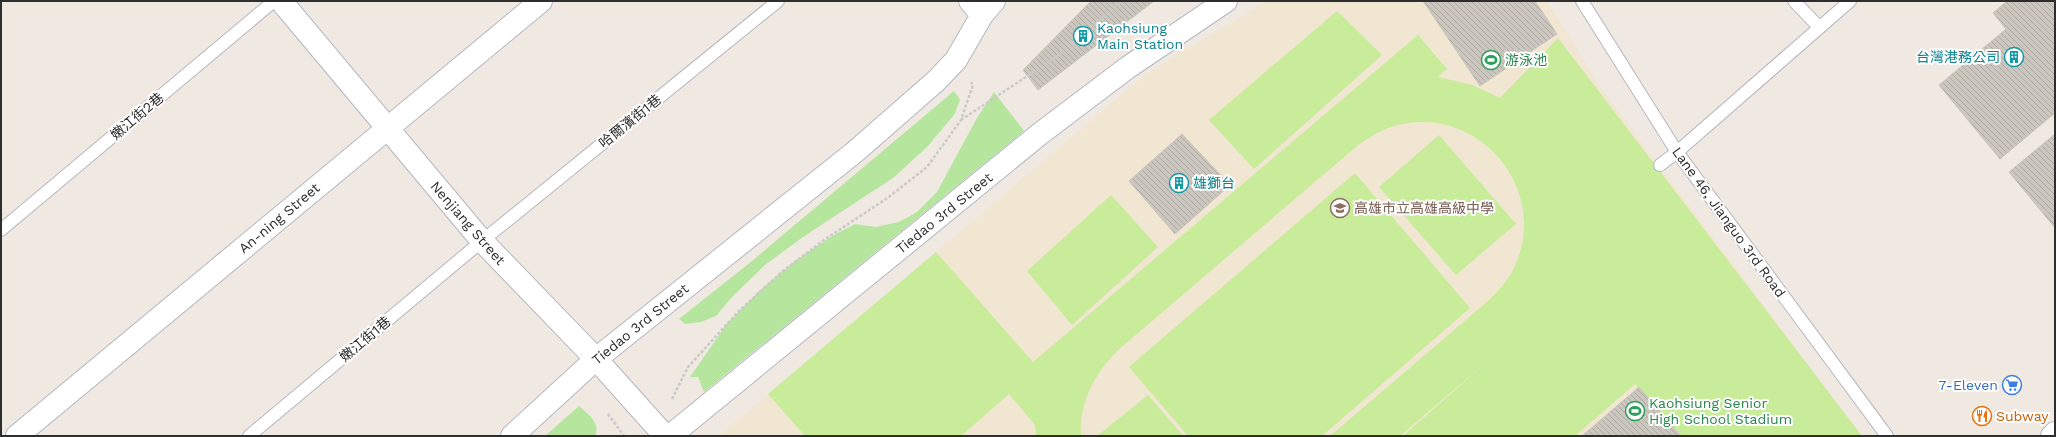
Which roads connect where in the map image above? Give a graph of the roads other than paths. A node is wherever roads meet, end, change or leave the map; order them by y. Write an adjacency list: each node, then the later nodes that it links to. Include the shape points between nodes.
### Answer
1 (274, 1): 14 (lane, 嫩江街2巷)
2 (281, 1): 11 (street, Nenjiang Street)
3 (541, 1): 11 (street, An-ning Street)
4 (778, 1): 15 (lane, 哈爾濱街1巷)
5 (1226, 1): 22 (street, Tiedao 3rd Street, via 1127,68 1041,133)
6 (1582, 1): 12 (lane, Lane 46, Jianguo 3rd Road)
7 (1794, 1): 10 (lane)
8 (1850, 1): 10 (lane)
9 (982, 6): 16 (street, Tiedao 3rd Street, via 956,60 936,81 856,150)
10 (1819, 26): 12 (lane)
11 (387, 128): 15 (street, Nenjiang Street); 18 (street, An-ning Street)
12 (1677, 152): 13 (lane); 23 (lane, Lane 46, Jianguo 3rd Road)
13 (1660, 165)
14 (1, 230)
15 (482, 241): 16 (street, Nenjiang Street); 19 (lane, 嫩江街1巷)
16 (596, 359): 20 (street, Tiedao 3rd Street); 21 (street, Nenjiang Street)
17 (2055, 433): 24 (street)
18 (18, 436)
19 (249, 436)
20 (512, 436)
21 (665, 436)
22 (670, 436)
23 (1887, 436)
24 (2052, 436)

